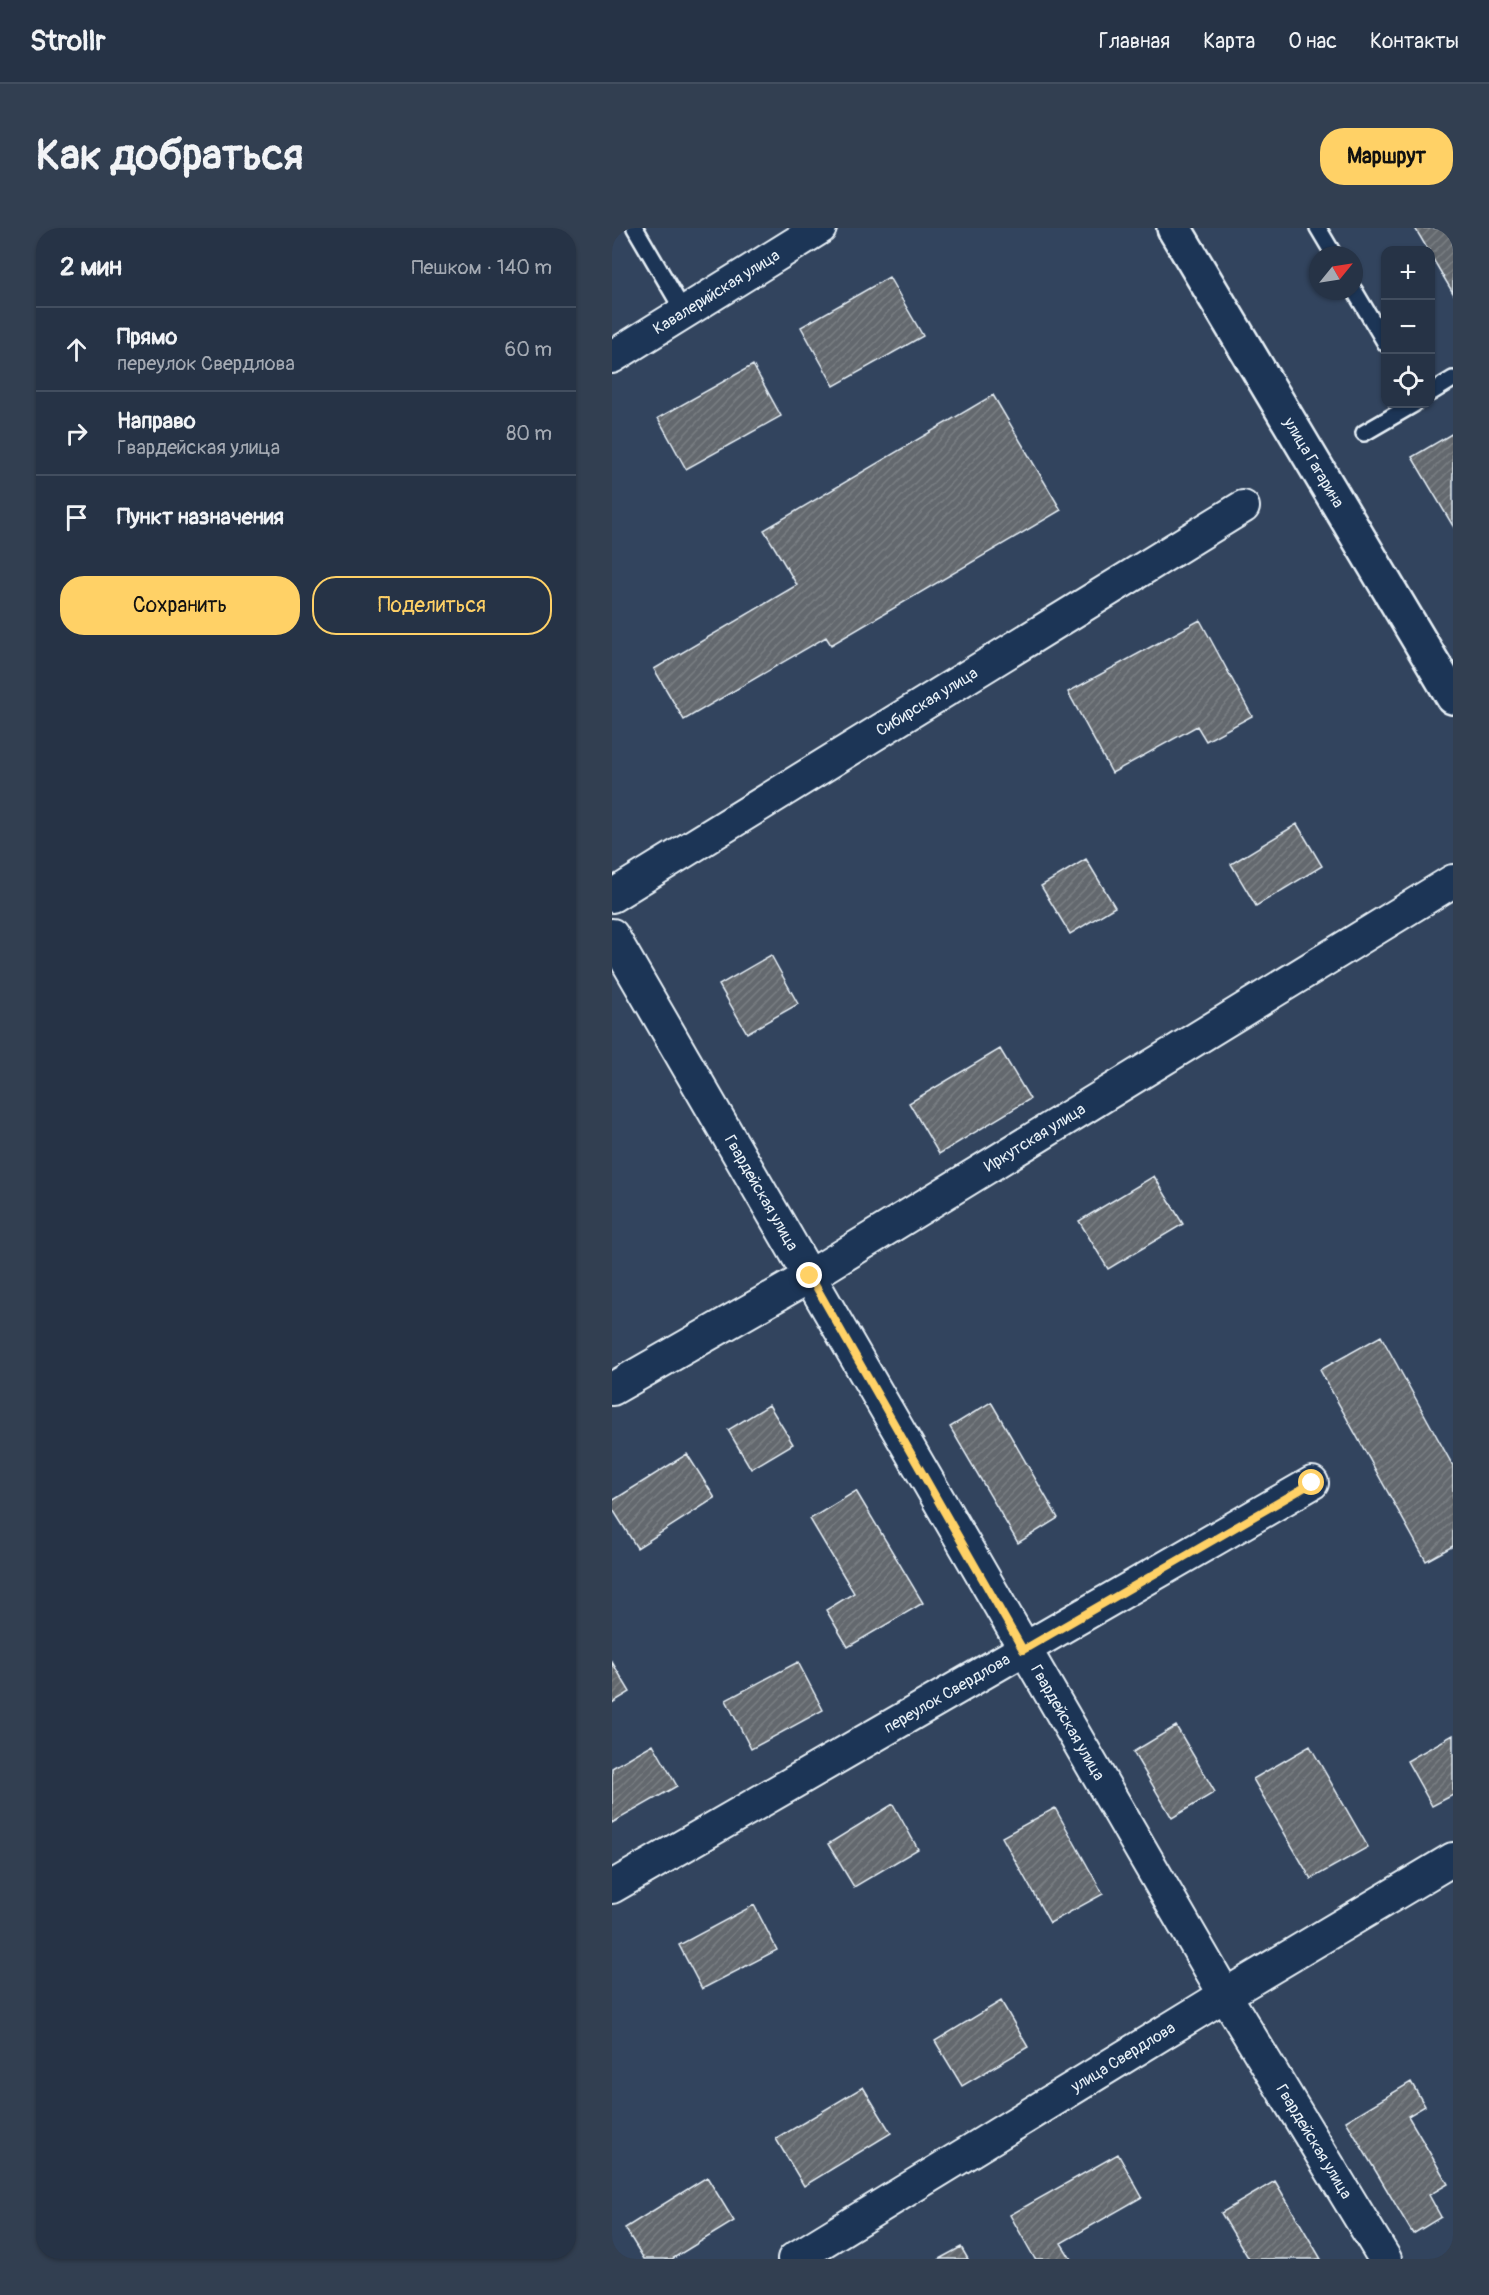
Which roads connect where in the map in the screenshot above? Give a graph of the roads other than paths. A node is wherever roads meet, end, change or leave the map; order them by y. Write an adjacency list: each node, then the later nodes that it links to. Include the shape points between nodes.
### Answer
1 (635, 228): 7 (lane)
2 (820, 228): 7 (street, Кавалерийская улица)
3 (1174, 228): 15 (street, улица Гагарина)
4 (1318, 228): 5 (lane)
5 (1329, 246)
6 (1360, 300): 8 (lane)
7 (684, 312): 9 (street, Кавалерийская улица)
8 (1381, 336)
9 (612, 357)
10 (1453, 380): 11 (lane)
11 (1435, 391)
12 (1407, 408): 13 (lane)
13 (1364, 433)
14 (1243, 507): 17 (street, Сибирская улица)
15 (1453, 697)
16 (1453, 881): 19 (street, Иркутская улица)
17 (612, 896)
18 (612, 935): 19 (street, Гвардейская улица)
19 (810, 1276): 20 (street, Иркутская улица); 22 (street, Гвардейская улица)
20 (612, 1389)
21 (1312, 1483): 22 (street, переулок Свердлова)
22 (1023, 1650): 24 (street, переулок Свердлова); 25 (street, Гвардейская улица)
23 (1453, 1858): 25 (street, улица Свердлова)
24 (612, 1887)
25 (1225, 1995): 26 (street, улица Свердлова); 27 (street, Гвардейская улица)
26 (794, 2259)
27 (1384, 2259)

